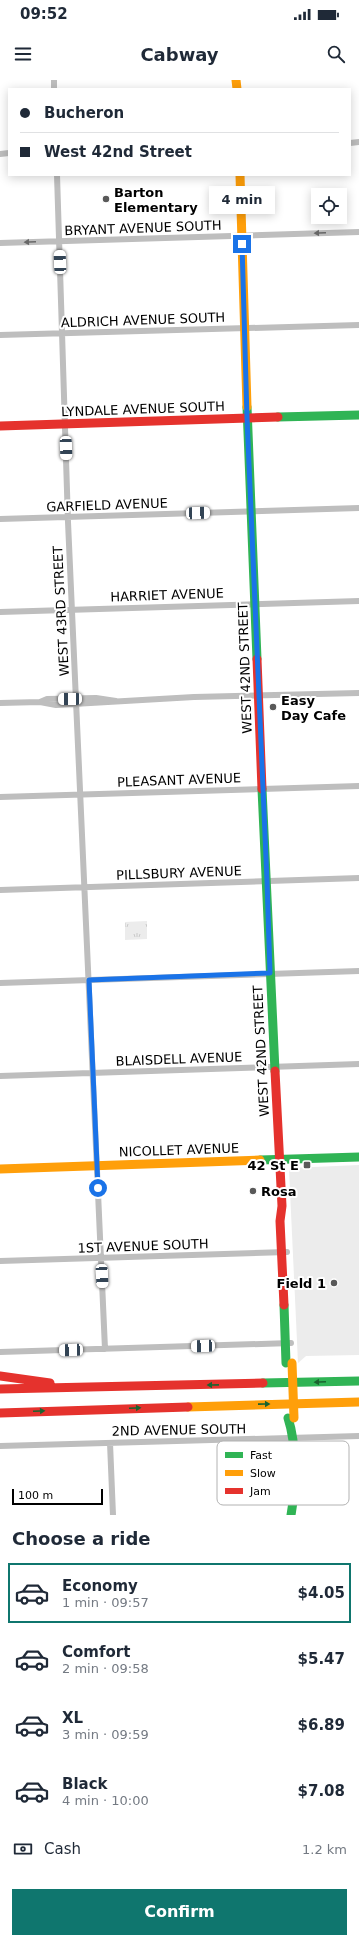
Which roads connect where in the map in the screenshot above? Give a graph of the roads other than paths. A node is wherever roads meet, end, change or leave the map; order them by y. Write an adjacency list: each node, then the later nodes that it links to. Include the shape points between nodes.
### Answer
1 (57, 176): 5 (street, WEST 43RD STREET)
2 (240, 176): 4 (main road, WEST 42ND STREET)
3 (359, 232): 4 (street, BRYANT AVENUE SOUTH, one-way to 4)
4 (242, 235): 5 (street, BRYANT AVENUE SOUTH); 8 (main road, WEST 42ND STREET)
5 (59, 241): 6 (street, BRYANT AVENUE SOUTH, one-way to 6); 9 (street, WEST 43RD STREET)
6 (0, 244)
7 (359, 325): 8 (street, ALDRICH AVENUE SOUTH)
8 (244, 328): 9 (street, ALDRICH AVENUE SOUTH); 12 (main road, WEST 42ND STREET)
9 (62, 333): 10 (street, ALDRICH AVENUE SOUTH); 13 (street, WEST 43RD STREET)
10 (0, 335)
11 (359, 415): 12 (main road, LYNDALE AVENUE SOUTH)
12 (247, 418): 13 (main road, LYNDALE AVENUE SOUTH); 16 (main road, WEST 42ND STREET)
13 (65, 424): 14 (main road, LYNDALE AVENUE SOUTH); 17 (street, WEST 43RD STREET)
14 (0, 426)
15 (359, 508): 16 (street, GARFIELD AVENUE)
16 (250, 511): 17 (street, GARFIELD AVENUE); 20 (main road, WEST 42ND STREET)
17 (68, 517): 18 (street, GARFIELD AVENUE); 21 (street, WEST 43RD STREET)
18 (0, 519)
19 (359, 601): 20 (street, HARRIET AVENUE)
20 (255, 604): 21 (street, HARRIET AVENUE); 24 (main road, WEST 42ND STREET)
21 (72, 610): 22 (street, HARRIET AVENUE); 25 (street, WEST 43RD STREET)
22 (0, 612)
23 (359, 693): 24 (street)
24 (259, 696): 25 (street, via 109,703); 28 (main road, WEST 42ND STREET)
25 (77, 701): 26 (street, via 56,704); 29 (street, WEST 43RD STREET)
26 (0, 703)
27 (359, 786): 28 (street, PLEASANT AVENUE)
28 (263, 788): 29 (street, PLEASANT AVENUE); 32 (main road, WEST 42ND STREET)
29 (81, 795): 30 (street, PLEASANT AVENUE); 33 (street, WEST 43RD STREET)
30 (0, 797)
31 (359, 878): 32 (street, PILLSBURY AVENUE)
32 (267, 881): 33 (street, PILLSBURY AVENUE); 36 (main road, WEST 42ND STREET)
33 (85, 887): 34 (street, PILLSBURY AVENUE); 37 (street, WEST 43RD STREET)
34 (0, 890)
35 (359, 971): 36 (street)
36 (270, 973): 37 (street); 40 (main road, WEST 42ND STREET)
37 (89, 980): 38 (street); 41 (street, WEST 43RD STREET)
38 (0, 983)
39 (359, 1064): 40 (street, BLAISDELL AVENUE)
40 (274, 1066): 41 (street, BLAISDELL AVENUE); 44 (main road, WEST 42ND STREET)
41 (93, 1073): 42 (street, BLAISDELL AVENUE); 45 (street, WEST 43RD STREET)
42 (0, 1076)
43 (359, 1157): 44 (main road, NICOLLET AVENUE)
44 (280, 1159): 45 (main road, NICOLLET AVENUE); 47 (main road, WEST 42ND STREET, via 280,1221)
45 (98, 1166): 46 (main road, NICOLLET AVENUE); 48 (street, WEST 43RD STREET)
46 (0, 1169)
47 (284, 1252): 48 (street, 1ST AVENUE SOUTH); 50 (main road, WEST 42ND STREET)
48 (101, 1258): 49 (street, 1ST AVENUE SOUTH); 51 (street, WEST 43RD STREET)
49 (0, 1261)
50 (288, 1343): 51 (street); 60 (main road, WEST 42ND STREET)
51 (105, 1349): 52 (street)
52 (0, 1352)
53 (0, 1376): 55 (main road)
54 (359, 1381): 55 (main road, one-way to 55)
55 (86, 1388): 56 (main road)
56 (0, 1389)
57 (359, 1402): 58 (main road, one-way to 57)
58 (0, 1413)
59 (359, 1436): 60 (street, 2ND AVENUE SOUTH)
60 (291, 1438): 61 (main road, WEST 42ND STREET); 62 (street, 2ND AVENUE SOUTH)
61 (291, 1441)
62 (110, 1442): 63 (street, 2ND AVENUE SOUTH); 65 (street)
63 (0, 1446)
64 (292, 1505): 66 (main road, WEST 42ND STREET)
65 (113, 1515)
66 (291, 1515)

